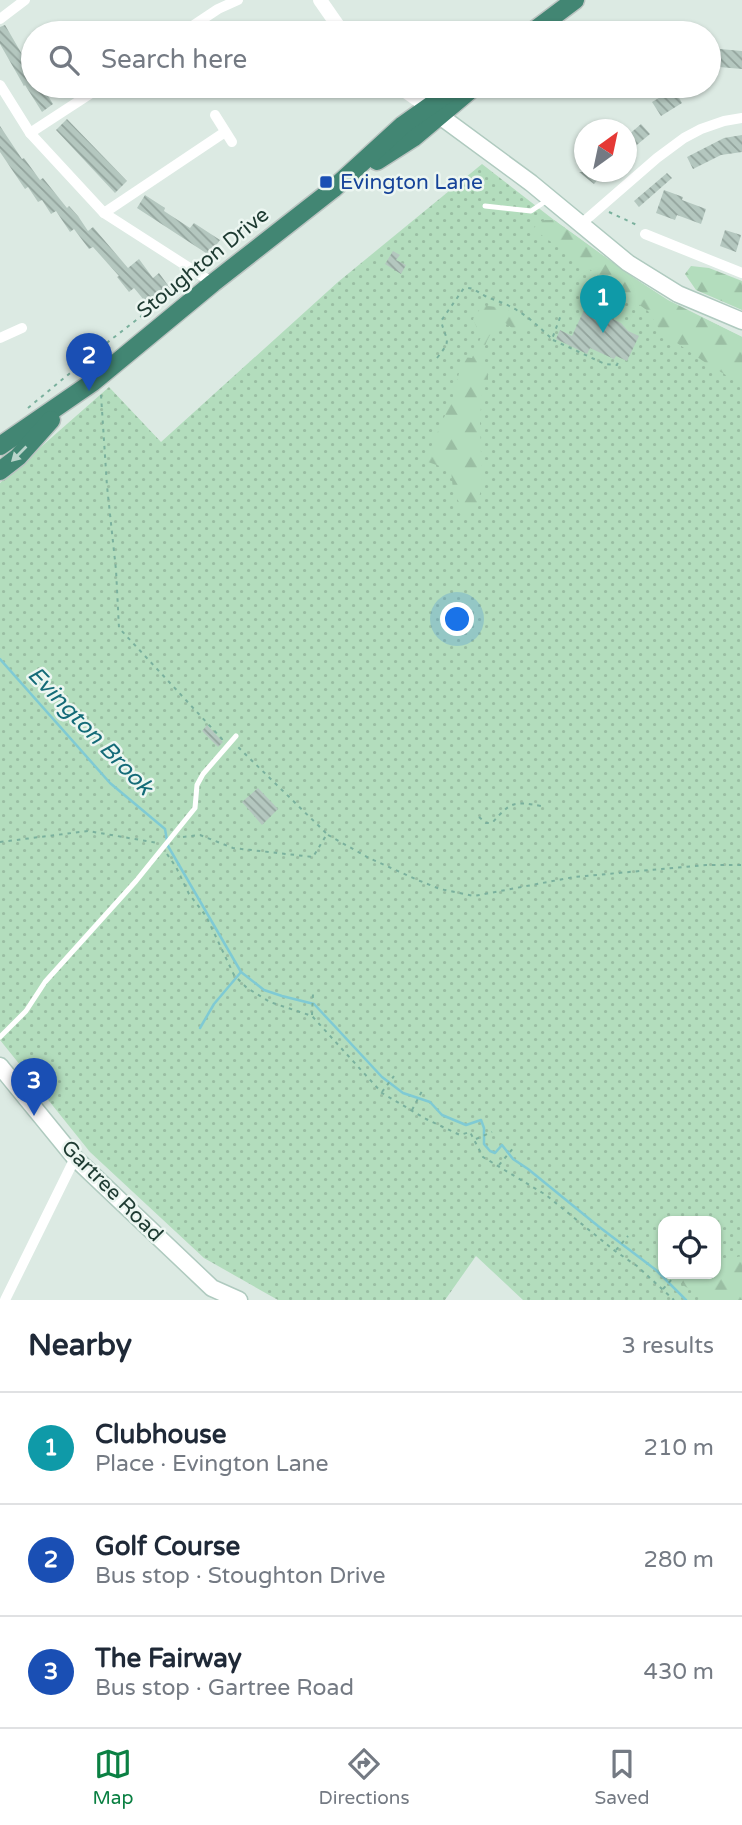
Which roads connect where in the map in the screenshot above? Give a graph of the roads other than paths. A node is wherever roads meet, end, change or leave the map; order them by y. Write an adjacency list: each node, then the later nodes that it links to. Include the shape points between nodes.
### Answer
1 (25, 0): 5 (street)
2 (238, 0): 6 (street)
3 (320, 0): 7 (street)
4 (575, 0): 8 (highway)
5 (0, 19)
6 (200, 21)
7 (335, 21)
8 (547, 21)
9 (0, 85): 18 (street)
10 (84, 98): 18 (street)
11 (415, 98): 14 (street)
12 (447, 98): 14 (highway)
13 (456, 98): 14 (highway)
14 (434, 112): 20 (main road); 26 (highway, Stoughton Drive, via 413,138)
15 (215, 115): 17 (street)
16 (742, 118): 23 (street, via 684,138)
17 (225, 132): 19 (street); 22 (street)
18 (30, 133): 22 (street)
19 (232, 142)
20 (549, 199): 21 (lane, via 531,211); 23 (main road)
21 (485, 206)
22 (104, 213): 26 (street)
23 (581, 224): 27 (main road, via 628,263 678,295)
24 (645, 234): 25 (street)
25 (742, 273)
26 (207, 279): 30 (highway, Stoughton Drive)
27 (742, 321)
28 (22, 328): 29 (street)
29 (0, 338)
30 (69, 399): 31 (highway, Stoughton Drive); 32 (highway, Stoughton Drive, one-way to 32)
31 (0, 446)
32 (0, 471)
33 (236, 736): 34 (lane, via 203,774 195,808)
34 (0, 1037)
35 (0, 1066): 36 (main road, Gartree Road)
36 (75, 1158): 37 (street); 38 (main road, Gartree Road, via 212,1288)
37 (5, 1300)
38 (239, 1300)

